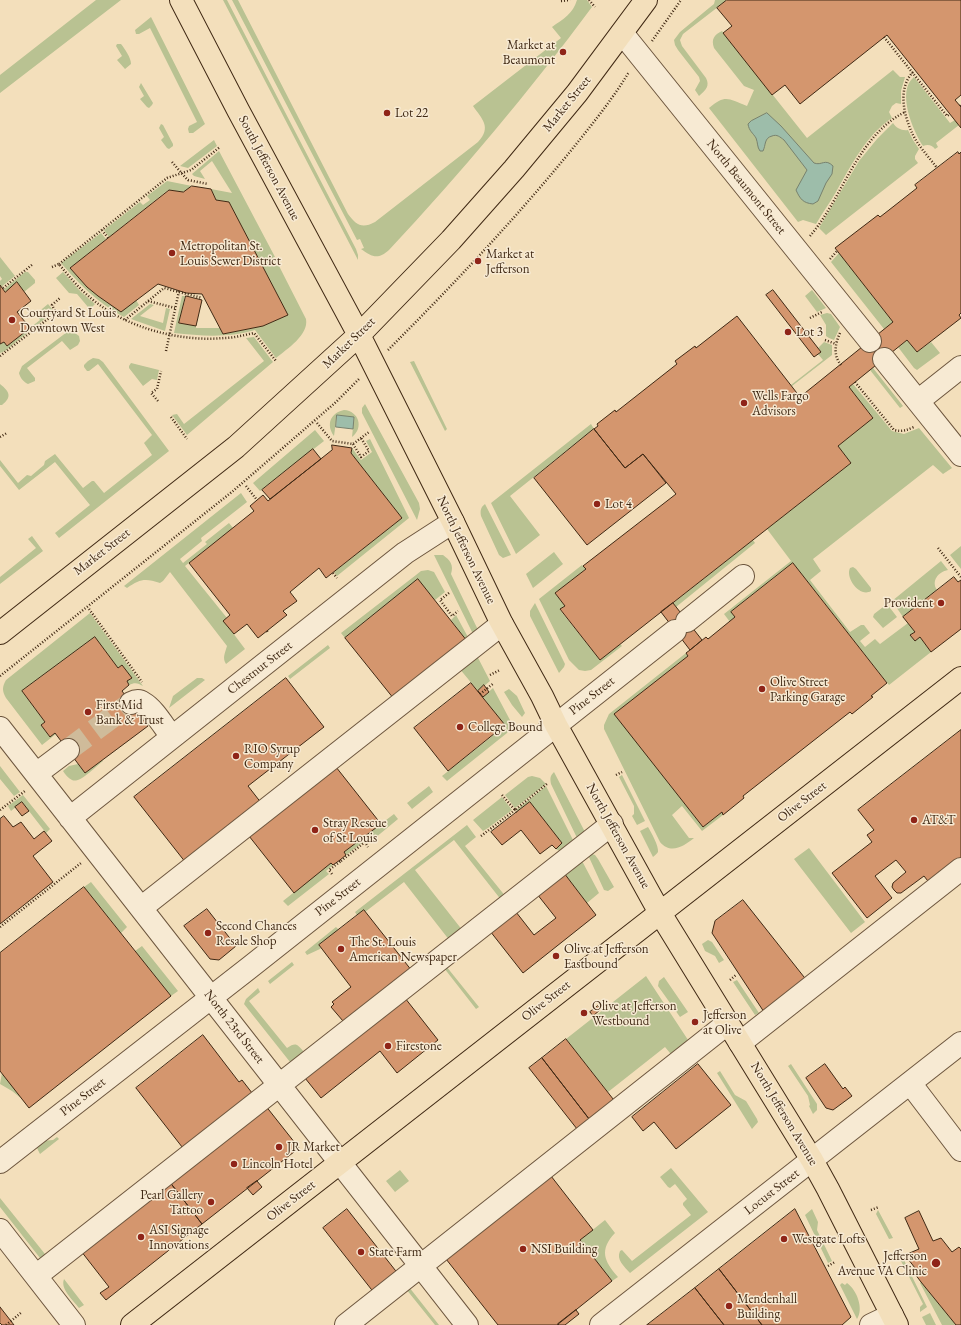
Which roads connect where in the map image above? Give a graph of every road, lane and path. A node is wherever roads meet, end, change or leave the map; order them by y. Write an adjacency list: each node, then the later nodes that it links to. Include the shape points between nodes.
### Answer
1 (181, 0): 36 (main road, South Jefferson Avenue)
2 (570, 0): 5 (path)
3 (590, 0): 6 (path)
4 (646, 0): 7 (main road, Market Street)
5 (561, 1)
6 (595, 7)
7 (622, 33): 36 (main road, Market Street, via 577,93 514,169 451,240); 38 (street, North Beaumont Street)
8 (884, 37): 9 (path)
9 (913, 72): 10 (path, via 903,92); 11 (path, via 947,116)
10 (905, 112): 14 (path, via 913,134); 19 (path, via 881,130 863,151)
11 (950, 114)
12 (220, 147): 15 (path, via 191,170)
13 (172, 162): 15 (path)
14 (937, 168)
15 (181, 173): 16 (path, via 188,180); 17 (path, via 167,178)
16 (208, 184)
17 (102, 230): 18 (path); 23 (path)
18 (108, 238)
19 (808, 238)
20 (837, 251): 21 (path)
21 (827, 262)
22 (33, 264): 25 (path)
23 (59, 264): 24 (path); 33 (path, via 98,304)
24 (52, 267)
25 (3, 288)
26 (178, 293): 28 (path); 29 (path, via 164,288); 30 (path)
27 (60, 298): 41 (path, via 52,305 55,311 53,315)
28 (202, 298)
29 (148, 301): 30 (path); 33 (path)
30 (175, 308): 35 (path)
31 (825, 311): 32 (path)
32 (810, 318)
33 (125, 320): 35 (path)
34 (844, 327): 39 (path)
35 (170, 334): 40 (path); 43 (path, via 186,338 213,339 254,333)
36 (359, 335): 62 (main road, North Jefferson Avenue); 72 (main road, Market Street, via 236,447)
37 (825, 340): 39 (path)
38 (870, 341)
39 (836, 344): 44 (path, via 835,355)
40 (166, 351)
41 (0, 356)
42 (884, 359): 49 (street)
43 (276, 361)
44 (841, 364)
45 (961, 367): 49 (street)
46 (161, 371): 48 (path, via 157,389 152,393)
47 (855, 382): 52 (path, via 894,430 906,430)
48 (158, 401)
49 (918, 401): 59 (street)
50 (170, 417): 57 (path)
51 (317, 423): 58 (path, via 332,442 342,445)
52 (916, 426)
53 (369, 432): 56 (path)
54 (7, 433): 55 (path)
55 (0, 437)
56 (361, 438): 58 (path); 58 (path, via 369,451 361,457)
57 (187, 439)
58 (353, 444)
59 (961, 454)
60 (246, 486): 61 (path)
61 (257, 500)
62 (453, 522): 71 (main road, North Jefferson Avenue); 82 (street, Chestnut Street, via 405,553)
63 (938, 548): 66 (path)
64 (333, 572): 67 (path)
65 (743, 576): 80 (street, Pine Street)
66 (961, 577)
67 (338, 578)
68 (449, 593): 70 (path, via 440,600 452,616)
69 (89, 609): 76 (path)
70 (458, 611)
71 (502, 624): 80 (main road, North Jefferson Avenue); 98 (street)
72 (0, 633)
73 (500, 670): 74 (path)
74 (490, 675)
75 (961, 678): 99 (main road, Olive Street)
76 (144, 683)
77 (494, 683): 78 (path)
78 (480, 694)
79 (131, 703): 82 (street, via 142,702 147,706)
80 (556, 725): 92 (main road, North Jefferson Avenue); 103 (street, Pine Street)
81 (0, 728): 86 (street, North 23rd Street)
82 (172, 737): 91 (street, Chestnut Street)
83 (68, 750): 86 (street)
84 (622, 772): 85 (path)
85 (616, 775)
86 (30, 783): 89 (path); 91 (street, North 23rd Street)
87 (548, 783): 90 (path)
88 (502, 795): 90 (path)
89 (0, 810)
90 (516, 811): 93 (path)
91 (70, 818): 98 (street, North 23rd Street)
92 (612, 824): 99 (main road, North Jefferson Avenue); 108 (street)
93 (481, 836)
94 (368, 846): 97 (path, via 365,842 340,861 329,870)
95 (81, 863): 100 (path)
96 (961, 869): 105 (street)
97 (332, 874)
98 (141, 908): 103 (street, North 23rd Street)
99 (660, 912): 104 (main road, North Jefferson Avenue); 112 (main road, Olive Street)
100 (0, 927)
101 (736, 975): 102 (path)
102 (730, 980)
103 (211, 997): 108 (street, North 23rd Street); 111 (street, Pine Street)
104 (728, 1024): 105 (main road, North Jefferson Avenue); 117 (street)
105 (740, 1043): 110 (main road, North Jefferson Avenue)
106 (961, 1043): 107 (street, Locust Street)
107 (910, 1083): 109 (street); 110 (street, Locust Street)
108 (280, 1086): 112 (street, North 23rd Street); 119 (street)
109 (961, 1150)
110 (812, 1160): 121 (main road, North Jefferson Avenue); 127 (street, Locust Street)
111 (0, 1162)
112 (340, 1163): 117 (street, North 23rd Street); 124 (main road, Olive Street)
113 (879, 1207): 114 (path)
114 (871, 1210)
115 (0, 1230): 119 (street)
116 (835, 1262): 118 (path)
117 (421, 1266): 125 (street); 126 (street, North 23rd Street)
118 (828, 1266)
119 (36, 1276): 123 (street)
120 (22, 1312): 122 (path)
121 (895, 1320): 128 (street)
122 (6, 1325)
123 (74, 1325)
124 (132, 1325)
125 (346, 1325)
126 (467, 1325)
127 (601, 1325)
128 (871, 1325)

